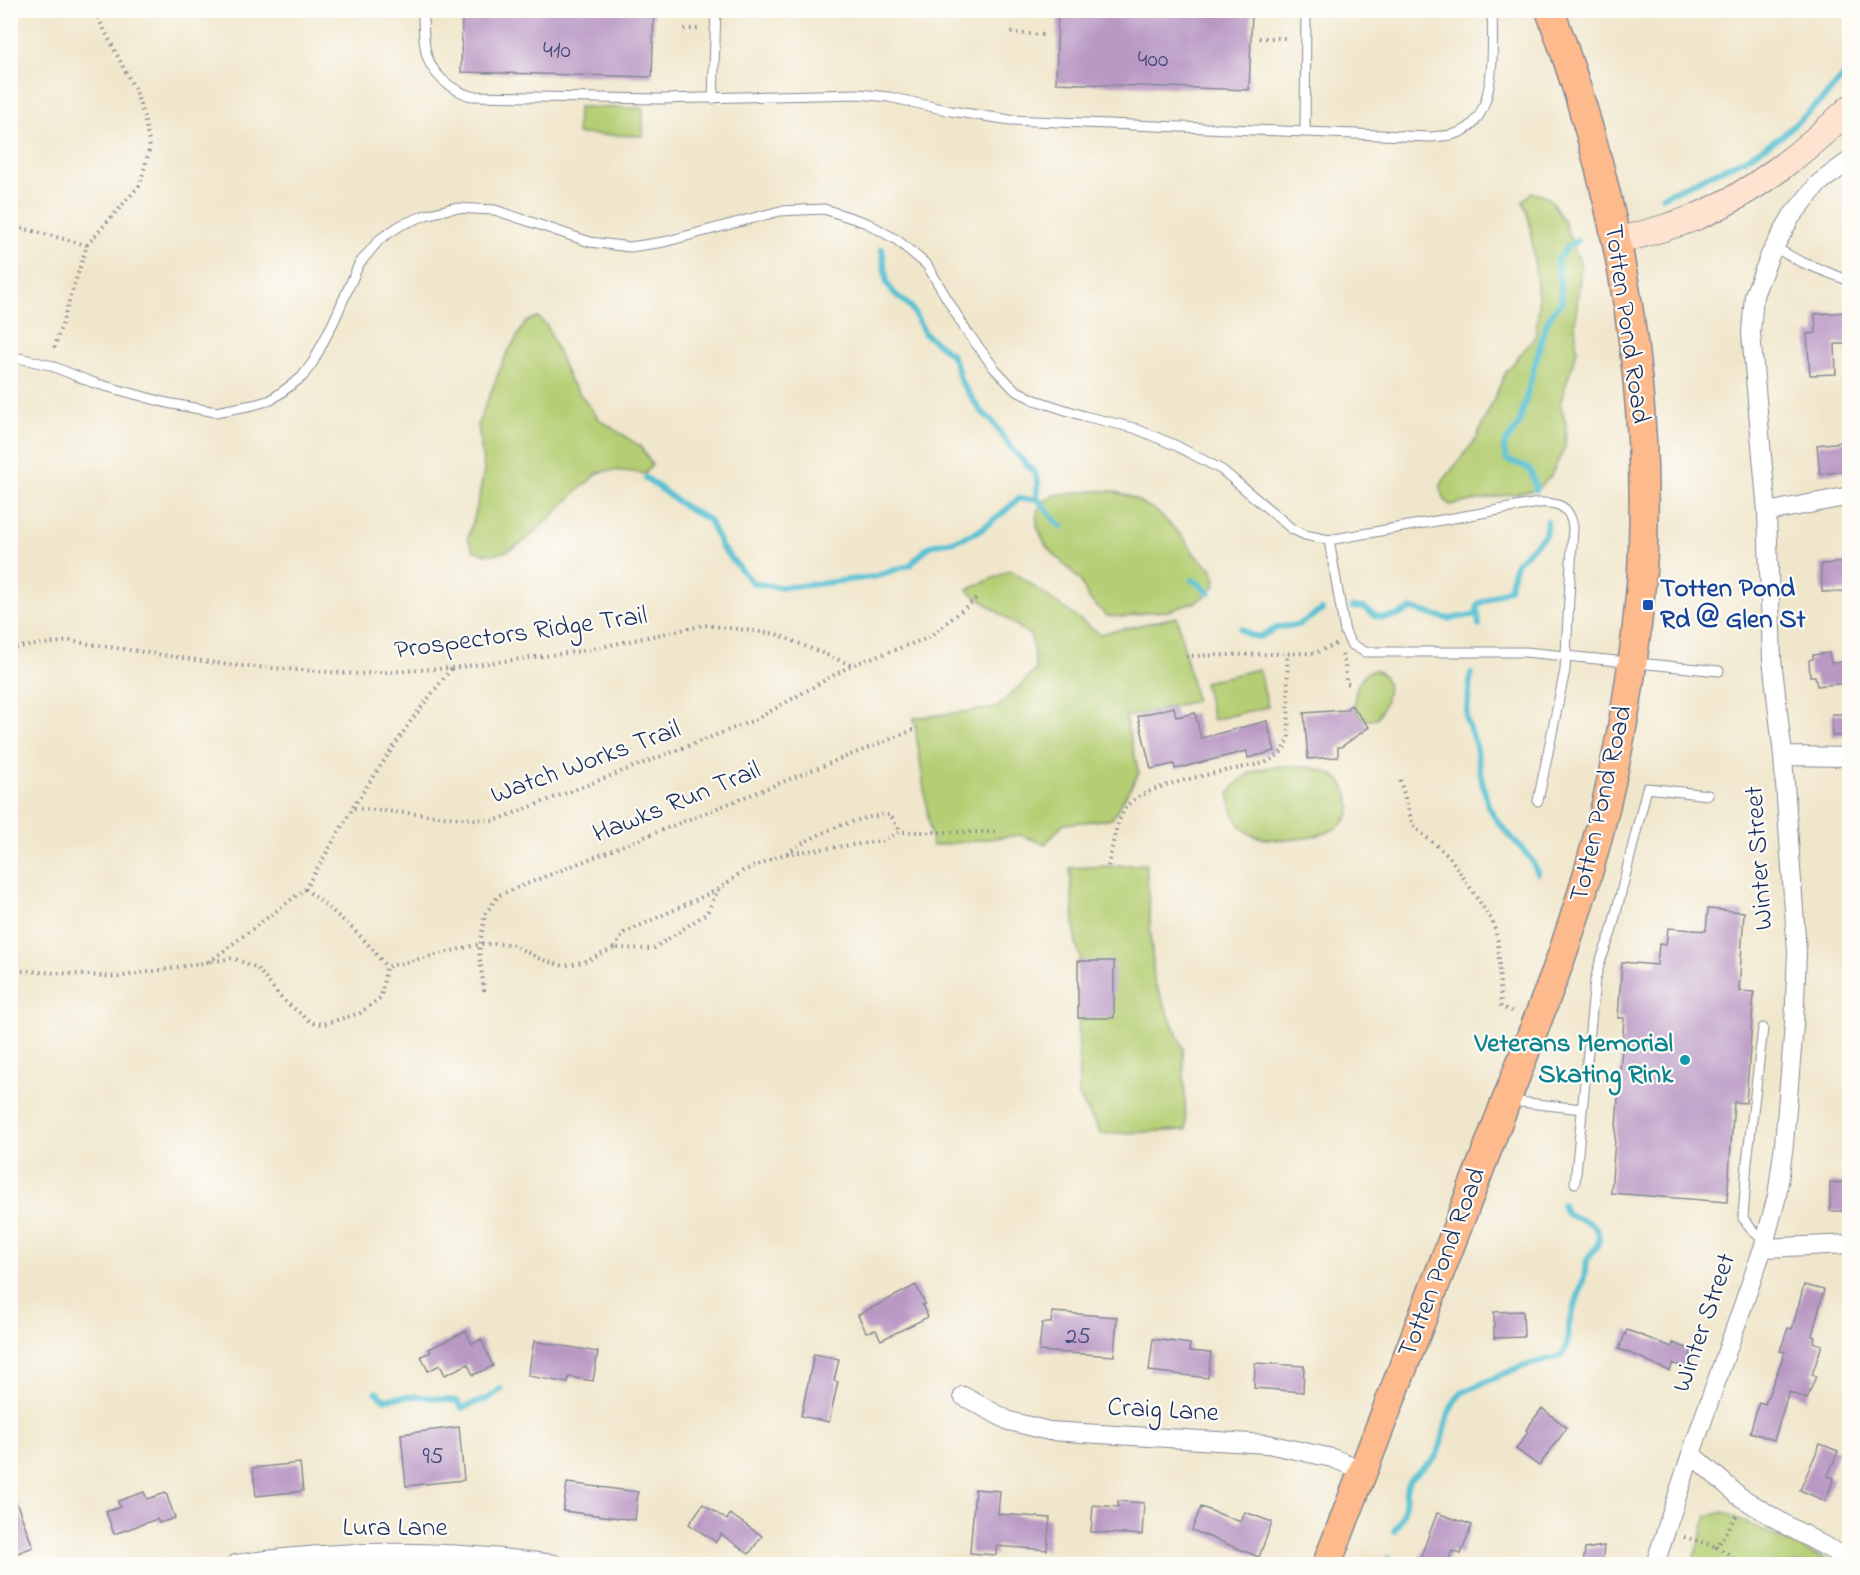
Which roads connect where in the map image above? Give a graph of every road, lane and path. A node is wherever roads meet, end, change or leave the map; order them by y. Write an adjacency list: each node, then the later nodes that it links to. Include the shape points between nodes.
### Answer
1 (94, 10): 21 (path, via 136,92 150,147 140,185)
2 (423, 10): 15 (lane, via 424,49 431,67 442,80 464,94)
3 (716, 10): 15 (lane)
4 (1306, 10): 17 (lane)
5 (1492, 10): 10 (lane)
6 (1499, 10): 10 (lane)
7 (1550, 10): 20 (main road, Totten Pond Road, via 1585,112)
8 (684, 29): 9 (path)
9 (702, 29)
10 (1493, 31): 17 (lane, via 1484,108 1477,121 1464,131 1429,137)
11 (1011, 33): 12 (path)
12 (1046, 35)
13 (1259, 38): 14 (path)
14 (1286, 38)
15 (713, 99): 17 (lane, via 858,94 1010,120)
16 (1850, 108): 20 (street, via 1777,170 1722,205)
17 (1305, 132)
18 (1849, 161): 22 (street, Winter Street, via 1819,183 1791,217)
19 (10, 225): 21 (path)
20 (1617, 241): 34 (main road, Totten Pond Road, via 1637,380 1643,472 1643,549)
21 (87, 245): 25 (path)
22 (1774, 247): 23 (lane); 27 (street, Winter Street, via 1755,295 1751,333)
23 (1850, 282)
24 (10, 356): 25 (lane)
25 (49, 365): 28 (lane, via 94,383 167,403 216,412 253,405 271,400 302,377 334,321 359,264 380,239 426,215 453,208 495,210 591,242 630,247 664,242 780,211 824,209 867,223 897,240 927,265 965,329 1015,390 1177,446 1222,470 1292,530)
26 (1850, 496): 27 (street)
27 (1767, 512): 40 (street, Winter Street, via 1772,659)
28 (1329, 540): 32 (lane, via 1346,632 1351,644 1360,650); 32 (lane, via 1538,503 1561,505 1570,516 1572,533)
29 (976, 598): 35 (path, via 928,638)
30 (10, 648): 36 (path, Prospectors Ridge Trail, via 70,641 229,665 358,674)
31 (1287, 653): 33 (path); 38 (path, via 1315,653 1338,644 1345,663 1346,683); 49 (path, via 1289,738 1285,749 1264,763 1158,787 1136,797 1120,818)
32 (1567, 655): 34 (lane); 44 (lane)
33 (1186, 656)
34 (1632, 663): 37 (lane); 58 (main road, Totten Pond Road, via 1600,835)
35 (850, 665): 36 (path, Prospectors Ridge Trail, via 776,634 705,625 582,651); 45 (path, Watch Works Trail, via 755,720 494,821)
36 (451, 668): 45 (path)
37 (1719, 671)
38 (1353, 685)
39 (918, 728): 52 (path, Hawks Run Trail, via 499,895 485,914)
40 (1783, 756): 41 (street); 63 (street, Winter Street, via 1797,952 1784,1144 1779,1186)
41 (1850, 757)
42 (1400, 780): 58 (path, via 1413,826 1449,856 1494,922 1501,1007)
43 (1708, 795): 61 (lane, via 1647,788 1595,981)
44 (1538, 801)
45 (353, 808): 50 (path)
46 (901, 832): 47 (path); 48 (path, via 882,841); 48 (path, via 890,815 880,815 828,830)
47 (995, 832)
48 (784, 854): 51 (path, via 743,871)
49 (1108, 866)
50 (305, 889): 54 (path); 55 (path, via 372,946)
51 (718, 890): 53 (path, via 624,933); 53 (path, via 707,913 653,949)
52 (481, 944): 53 (path, via 511,945 564,966 587,961); 55 (path); 57 (path, Hawks Run Trail)
53 (614, 948)
54 (209, 963): 55 (path, via 233,958 257,968 282,999 312,1023 324,1024 360,1013 381,997); 56 (path, via 118,977)
55 (386, 967)
56 (10, 970)
57 (484, 991)
58 (1536, 1022): 60 (main road, Totten Pond Road)
59 (1763, 1028): 63 (lane, via 1743,1218)
60 (1506, 1100): 61 (lane); 67 (main road, Totten Pond Road)
61 (1582, 1109): 62 (lane)
62 (1575, 1184)
63 (1764, 1244): 64 (street); 66 (street, Winter Street)
64 (1850, 1244)
65 (963, 1396): 67 (street, Craig Lane, via 1009,1421 1049,1431 1268,1444 1332,1458)
66 (1691, 1454): 68 (street); 69 (street, Winter Street)
67 (1363, 1470): 74 (main road, Totten Pond Road)
68 (1745, 1499): 70 (path); 71 (street)
69 (1666, 1531): 70 (path); 75 (street, Winter Street)
70 (1718, 1547): 76 (path)
71 (1850, 1560)
72 (236, 1564): 73 (street, Lura Lane, via 320,1554 450,1554)
73 (554, 1564)
74 (1327, 1564)
75 (1655, 1564)
76 (1736, 1564)

